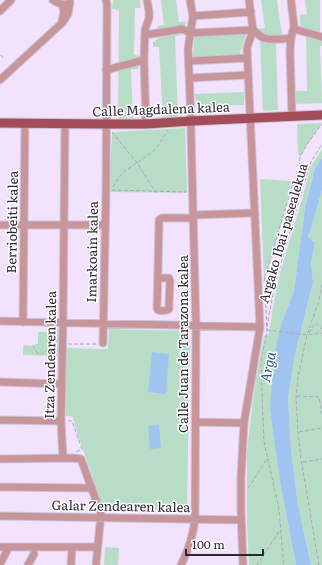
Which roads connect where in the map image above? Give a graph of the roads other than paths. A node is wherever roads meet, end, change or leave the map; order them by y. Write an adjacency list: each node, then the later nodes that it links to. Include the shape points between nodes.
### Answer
1 (11, 0): 10 (street)
2 (53, 0): 9 (street)
3 (106, 0): 23 (street, Imarkoain kalea)
4 (147, 0): 17 (street, via 149,11)
5 (190, 0): 12 (street, Calle Juan de Tarazona kalea)
6 (249, 0): 11 (street)
7 (291, 0): 14 (street)
8 (71, 1): 9 (street); 13 (street, via 68,14)
9 (62, 4): 13 (street, via 64,12)
10 (0, 11)
11 (250, 12): 12 (street); 15 (street)
12 (193, 16): 16 (street, Calle Juan de Tarazona kalea)
13 (59, 26): 26 (street)
14 (294, 29): 18 (street); 19 (street)
15 (253, 30): 16 (street); 19 (street, via 264,39); 20 (street, via 248,42)
16 (191, 33): 17 (street, via 182,29); 22 (street, Calle Juan de Tarazona kalea)
17 (145, 35): 21 (street)
18 (322, 37)
19 (291, 38): 28 (street)
20 (247, 58): 22 (street); 24 (street)
21 (144, 60): 23 (street); 34 (street)
22 (188, 61): 25 (street, Calle Juan de Tarazona kalea)
23 (106, 70): 35 (street, Imarkoain kalea)
24 (248, 75): 25 (street); 29 (street)
25 (190, 78): 30 (street, Calle Juan de Tarazona kalea)
26 (0, 80)
27 (322, 115): 28 (main road, Calle Magdalena kalea)
28 (292, 117): 29 (main road, Calle Magdalena kalea)
29 (251, 118): 30 (main road, Calle Magdalena kalea); 36 (street)
30 (191, 121): 34 (main road, Calle Magdalena kalea); 37 (street, Calle Juan de Tarazona kalea)
31 (0, 123): 32 (main road, Calle Magdalena kalea)
32 (25, 123): 33 (main road, Calle Magdalena kalea); 39 (street, Berriobeiti kalea)
33 (65, 124): 35 (main road, Calle Magdalena kalea); 40 (street, Itza Zendearen kalea)
34 (146, 124): 35 (main road, Calle Magdalena kalea)
35 (106, 128): 41 (street, Imarkoain kalea, via 108,191)
36 (255, 213): 37 (street); 48 (street)
37 (193, 216): 42 (street, via 159,220); 47 (street, Calle Juan de Tarazona kalea)
38 (0, 225): 39 (street)
39 (24, 225): 40 (street); 44 (street, Berriobeiti kalea)
40 (64, 225): 41 (street); 45 (street, Itza Zendearen kalea)
41 (104, 226): 46 (street, Imarkoain kalea)
42 (158, 278)
43 (0, 322): 44 (street); 45 (street)
44 (23, 322): 45 (street)
45 (63, 323): 46 (street); 51 (street, Itza Zendearen kalea)
46 (101, 324): 47 (street); 49 (street, Imarkoain kalea)
47 (196, 325): 48 (street); 54 (street, Calle Juan de Tarazona kalea)
48 (264, 328): 55 (street)
49 (103, 343)
50 (0, 382): 51 (street)
51 (62, 384): 53 (street, Itza Zendearen kalea)
52 (0, 420): 53 (street)
53 (63, 421): 57 (street, Itza Zendearen kalea)
54 (196, 422): 55 (street); 62 (street, Calle Juan de Tarazona kalea)
55 (244, 423): 63 (street)
56 (0, 458): 57 (street)
57 (63, 458): 59 (street, via 81,459)
58 (0, 487): 59 (street)
59 (92, 488): 61 (street)
60 (0, 516): 61 (street, Galar Zendearen kalea)
61 (101, 518): 62 (street, Galar Zendearen kalea); 67 (street)
62 (195, 520): 63 (street, Galar Zendearen kalea); 73 (street, Calle Juan de Tarazona kalea, via 190,543)
63 (241, 520): 74 (street)
64 (0, 547): 65 (street)
65 (9, 547): 66 (street); 69 (street)
66 (72, 547): 67 (street); 71 (street)
67 (97, 547): 72 (street)
68 (34, 554): 70 (street)
69 (0, 564)
70 (28, 565)
71 (71, 565)
72 (96, 565)
73 (181, 565)
74 (243, 565)

